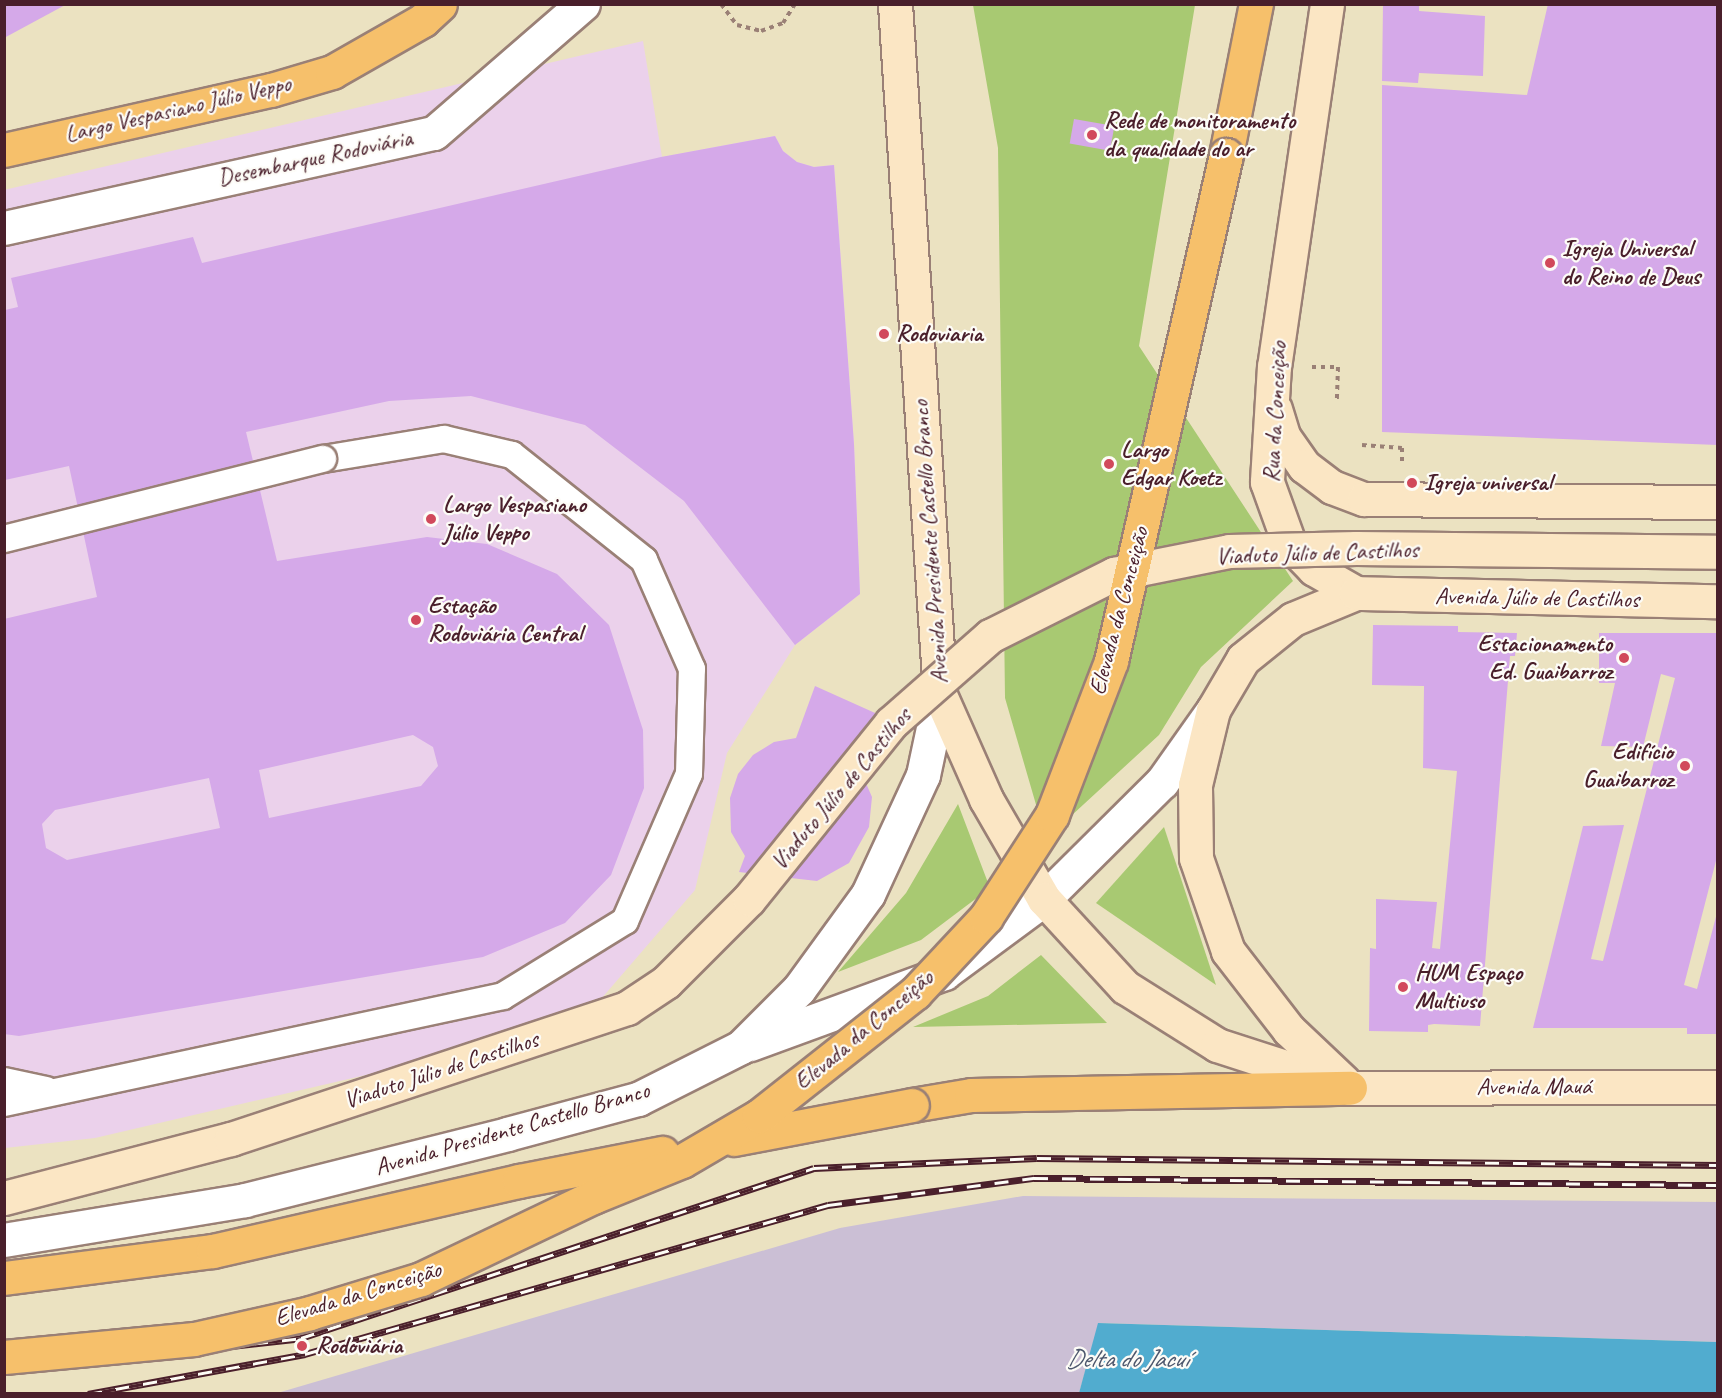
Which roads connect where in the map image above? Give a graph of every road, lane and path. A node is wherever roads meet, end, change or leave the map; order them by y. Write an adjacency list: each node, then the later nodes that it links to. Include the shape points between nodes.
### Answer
1 (440, 4): 8 (main road, Largo Vespasiano Júlio Veppo, via 423,20 332,72 271,90)
2 (583, 4): 9 (street, Desembarque Rodoviária, via 434,133)
3 (721, 4): 4 (path, via 737,25 761,31 783,23)
4 (795, 4)
5 (895, 4): 20 (main road, Avenida Presidente Castello Branco)
6 (1256, 4): 32 (main road, Elevada da Conceição, bridge, via 1226,155 1111,661 1052,815 986,917 915,993 759,1116 682,1161 593,1197 422,1279 310,1313 194,1339)
7 (1327, 4): 12 (main road, Rua da Conceição)
8 (4, 150)
9 (4, 228)
10 (1338, 368): 11 (path)
11 (1337, 400)
12 (1272, 401): 15 (main road, via 1283,436 1304,466 1332,487 1364,499); 18 (main road, Rua da Conceição, via 1267,482 1281,525 1289,543 1314,569)
13 (1362, 445): 14 (path)
14 (1402, 448)
15 (1718, 502)
16 (4, 539): 27 (lane, bridge, via 323,459 444,439 512,454 644,560 692,669 689,774 625,921 503,996)
17 (1718, 552): 29 (main road, Viaduto Júlio de Castilhos, bridge, via 1356,548 1229,551 1114,574 990,636 899,716 749,899 666,982 627,1008 231,1139)
18 (1356, 593): 19 (main road, Avenida Júlio de Castilhos); 21 (main road, via 1284,625 1243,659)
19 (1718, 601)
20 (940, 695): 22 (main road, Avenida Mauá, via 986,799); 23 (street, Avenida Presidente Castello Branco, via 923,775 868,894 799,989)
21 (1213, 710): 22 (street, via 1162,782); 26 (main road, via 1195,785 1196,858 1228,951 1289,1030)
22 (1044, 899): 23 (street, via 944,973); 26 (main road, Avenida Mauá, via 1125,987 1217,1045)
23 (741, 1047): 30 (street, Avenida Presidente Castello Branco, via 638,1099 507,1134 245,1200)
24 (4, 1081): 27 (lane)
25 (1718, 1087): 26 (main road, Avenida Mauá)
26 (1350, 1088): 31 (main road, bridge, via 971,1095 519,1181 213,1251)
27 (55, 1092): 28 (lane)
28 (4, 1103)
29 (4, 1198)
30 (4, 1240)
31 (4, 1278)
32 (4, 1357)

